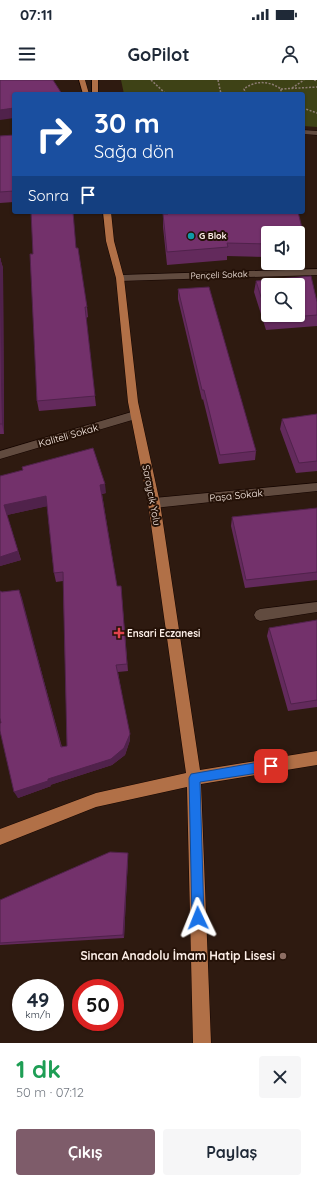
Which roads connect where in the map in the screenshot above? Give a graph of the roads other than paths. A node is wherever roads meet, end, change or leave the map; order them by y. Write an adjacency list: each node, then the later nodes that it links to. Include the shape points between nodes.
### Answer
1 (95, 80): 4 (main road)
2 (81, 81): 3 (main road)
3 (85, 92)
4 (95, 92)
5 (305, 132): 6 (street)
6 (317, 133)
7 (107, 214): 9 (main road, Saraycık Yolu, via 110,241)
8 (317, 272): 9 (street, Pençeli Sokak)
9 (120, 278): 10 (main road, Saraycık Yolu)
10 (136, 415): 11 (street, Kaliteli Sokak); 13 (main road, Saraycık Yolu)
11 (0, 455)
12 (317, 487): 13 (street, Paşa Sokak)
13 (154, 503): 17 (main road, Saraycık Yolu)
14 (317, 607): 15 (street)
15 (260, 615)
16 (317, 758): 17 (main road)
17 (194, 778): 18 (main road, via 96,800); 19 (main road, Saraycık Yolu)
18 (0, 837)
19 (202, 1043)

